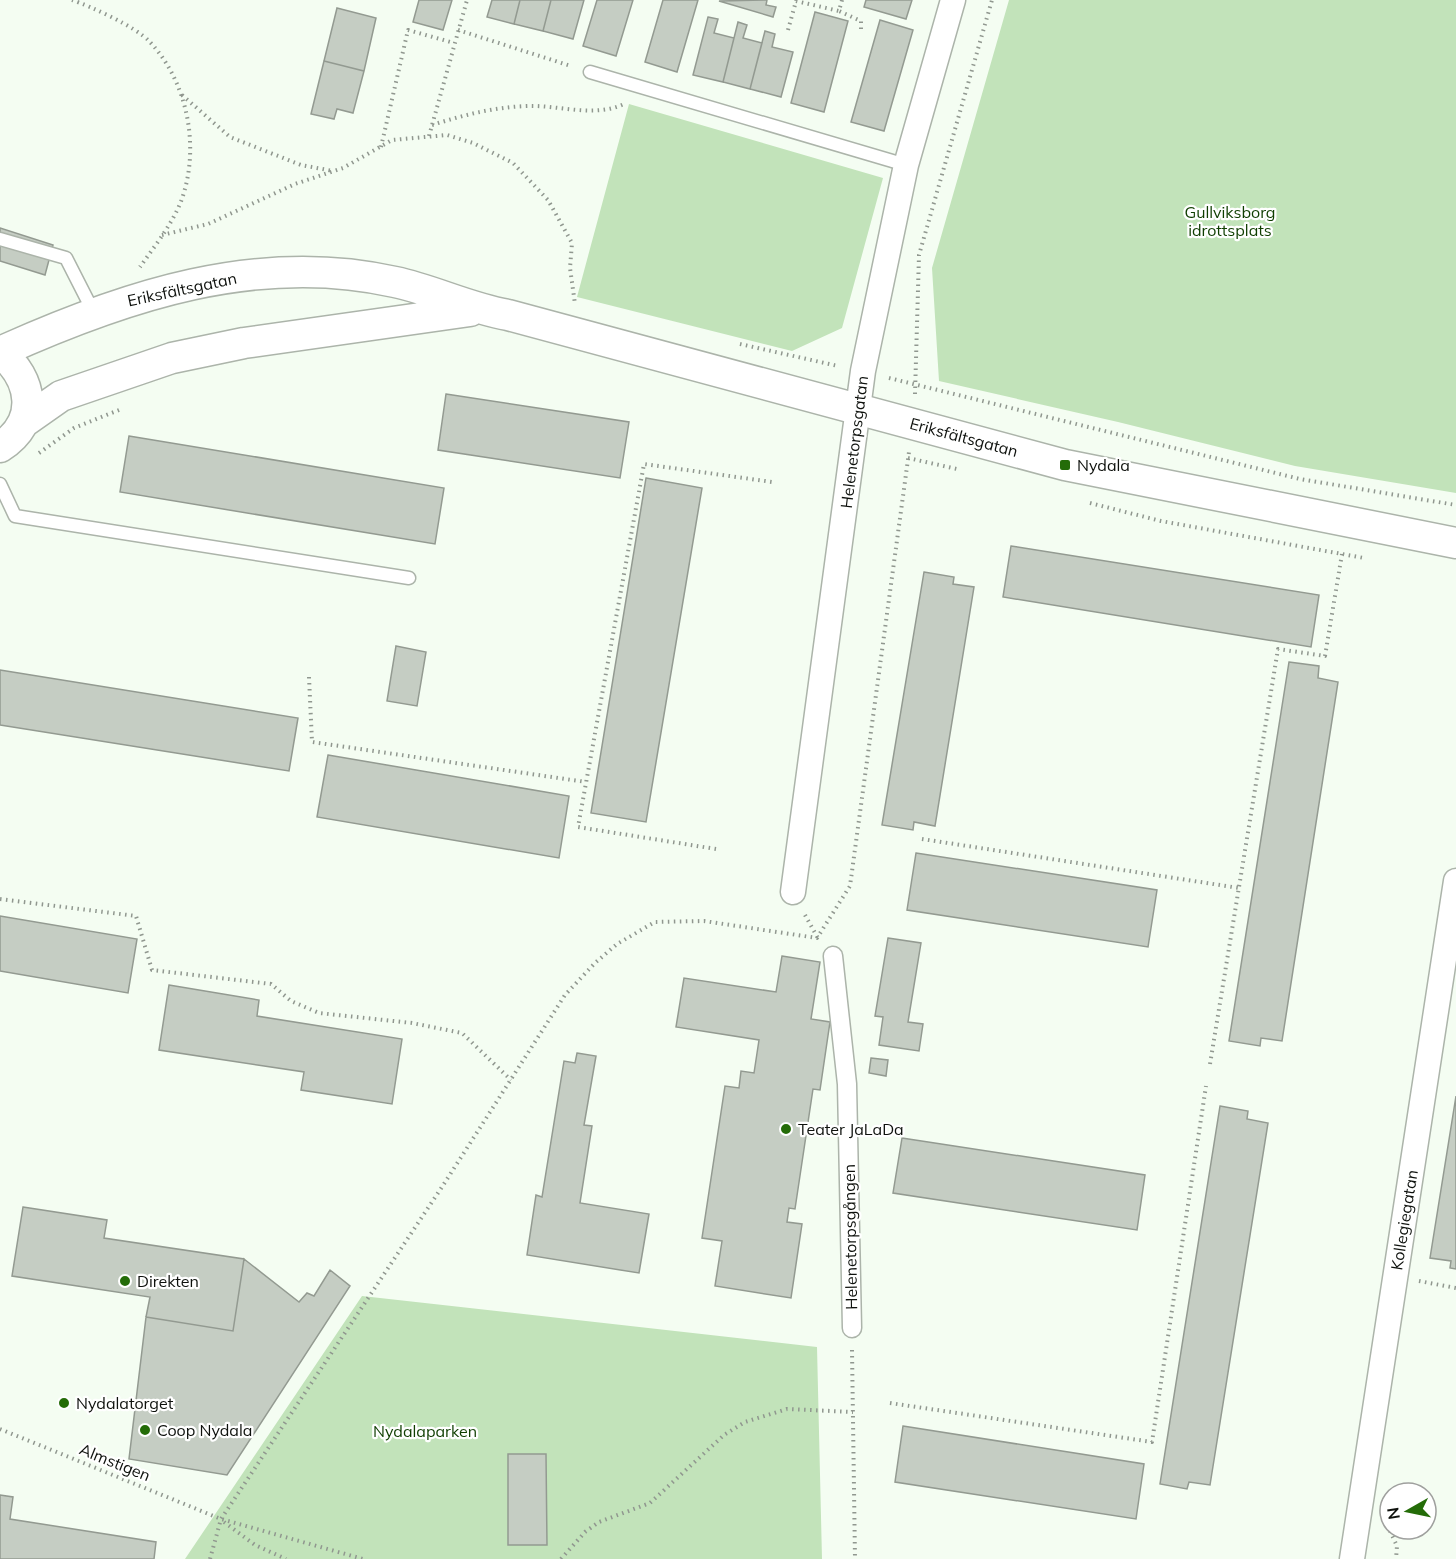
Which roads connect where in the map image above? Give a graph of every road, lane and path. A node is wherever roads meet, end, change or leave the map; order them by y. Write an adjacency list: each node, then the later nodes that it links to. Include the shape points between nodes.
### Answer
1 (72, 0): 14 (path, via 148,39 178,82)
2 (466, 0): 8 (path)
3 (796, 0): 7 (path); 9 (path)
4 (842, 0): 7 (path)
5 (953, 0): 18 (street, Helenetorpsgatan)
6 (992, 0): 29 (path, via 919,255)
7 (839, 11): 10 (path, via 861,21)
8 (458, 30): 11 (path); 12 (path)
9 (788, 30)
10 (861, 33)
11 (454, 42): 15 (path); 17 (path, via 408,30)
12 (590, 72): 13 (lane)
13 (648, 89): 15 (path, via 620,106 593,111 500,108 462,114); 18 (lane)
14 (182, 95): 19 (path, via 230,137 301,165); 20 (path, via 190,140 190,171 179,205)
15 (432, 125): 16 (path)
16 (429, 136): 17 (path, via 392,140); 23 (path, via 447,135 496,152 513,163 548,200 572,243 570,268 575,304)
17 (381, 147): 19 (path)
18 (906, 165): 28 (street, Helenetorpsgatan)
19 (334, 171): 20 (path, via 295,184 208,224)
20 (162, 235): 22 (path)
21 (0, 239): 25 (lane, via 66,258)
22 (139, 268)
23 (564, 300)
24 (477, 310): 25 (street, Eriksfältsgatan, via 395,282 301,270 213,279); 31 (street, Eriksfältsgatan); 32 (street, Eriksfältsgatan, via 254,341 172,358 61,396)
25 (94, 313): 27 (street, Eriksfältsgatan)
26 (739, 344): 28 (path)
27 (0, 352): 32 (street, via 16,365 25,382 28,402)
28 (863, 371): 29 (path); 31 (street, Helenetorpsgatan)
29 (915, 385): 33 (path); 41 (path, via 1300,479)
30 (128, 407): 35 (path, via 74,428)
31 (858, 408): 33 (street, Eriksfältsgatan); 52 (street, Helenetorpsgatan)
32 (24, 422): 34 (street, Eriksfältsgatan, via 11,440)
33 (913, 423): 36 (path); 42 (street, Eriksfältsgatan, via 1126,479)
34 (0, 447)
35 (37, 455)
36 (908, 458): 37 (path); 54 (path, via 850,886)
37 (958, 470)
38 (772, 482): 47 (path, via 644,464)
39 (0, 484): 45 (lane, via 15,516)
40 (1084, 501): 43 (path, via 1161,521)
41 (1456, 505)
42 (1456, 543)
43 (1342, 554): 44 (path); 51 (path, via 1325,656 1278,649)
44 (1365, 558)
45 (409, 578)
46 (309, 678): 47 (path, via 312,742)
47 (586, 782): 49 (path, via 578,827)
48 (922, 839): 51 (path)
49 (716, 849)
50 (1456, 881): 71 (street, Kollegiegatan)
51 (1239, 888): 56 (path)
52 (794, 892): 54 (path)
53 (0, 900): 57 (path, via 136,916 152,970 271,984 291,1001 319,1013 462,1033)
54 (818, 938): 55 (path); 57 (path, via 704,921 655,922 617,944 595,963 566,995)
55 (833, 956): 61 (street, Helenetorpsgången, via 848,1084)
56 (1210, 1064)
57 (511, 1080): 65 (path)
58 (1206, 1086): 62 (path, via 1152,1442)
59 (1415, 1281): 60 (path)
60 (1456, 1288)
61 (852, 1328): 63 (path, Helenetorpsgången)
62 (890, 1403)
63 (853, 1412): 69 (path, via 788,1409 745,1422 724,1435 650,1503 599,1522); 70 (path, Helenetorpsgången)
64 (0, 1429): 65 (path, Almstigen)
65 (221, 1520): 66 (path); 67 (path, via 255,1545); 68 (path)
66 (210, 1559)
67 (286, 1559)
68 (363, 1559)
69 (561, 1559)
70 (855, 1559)
71 (1352, 1559)

